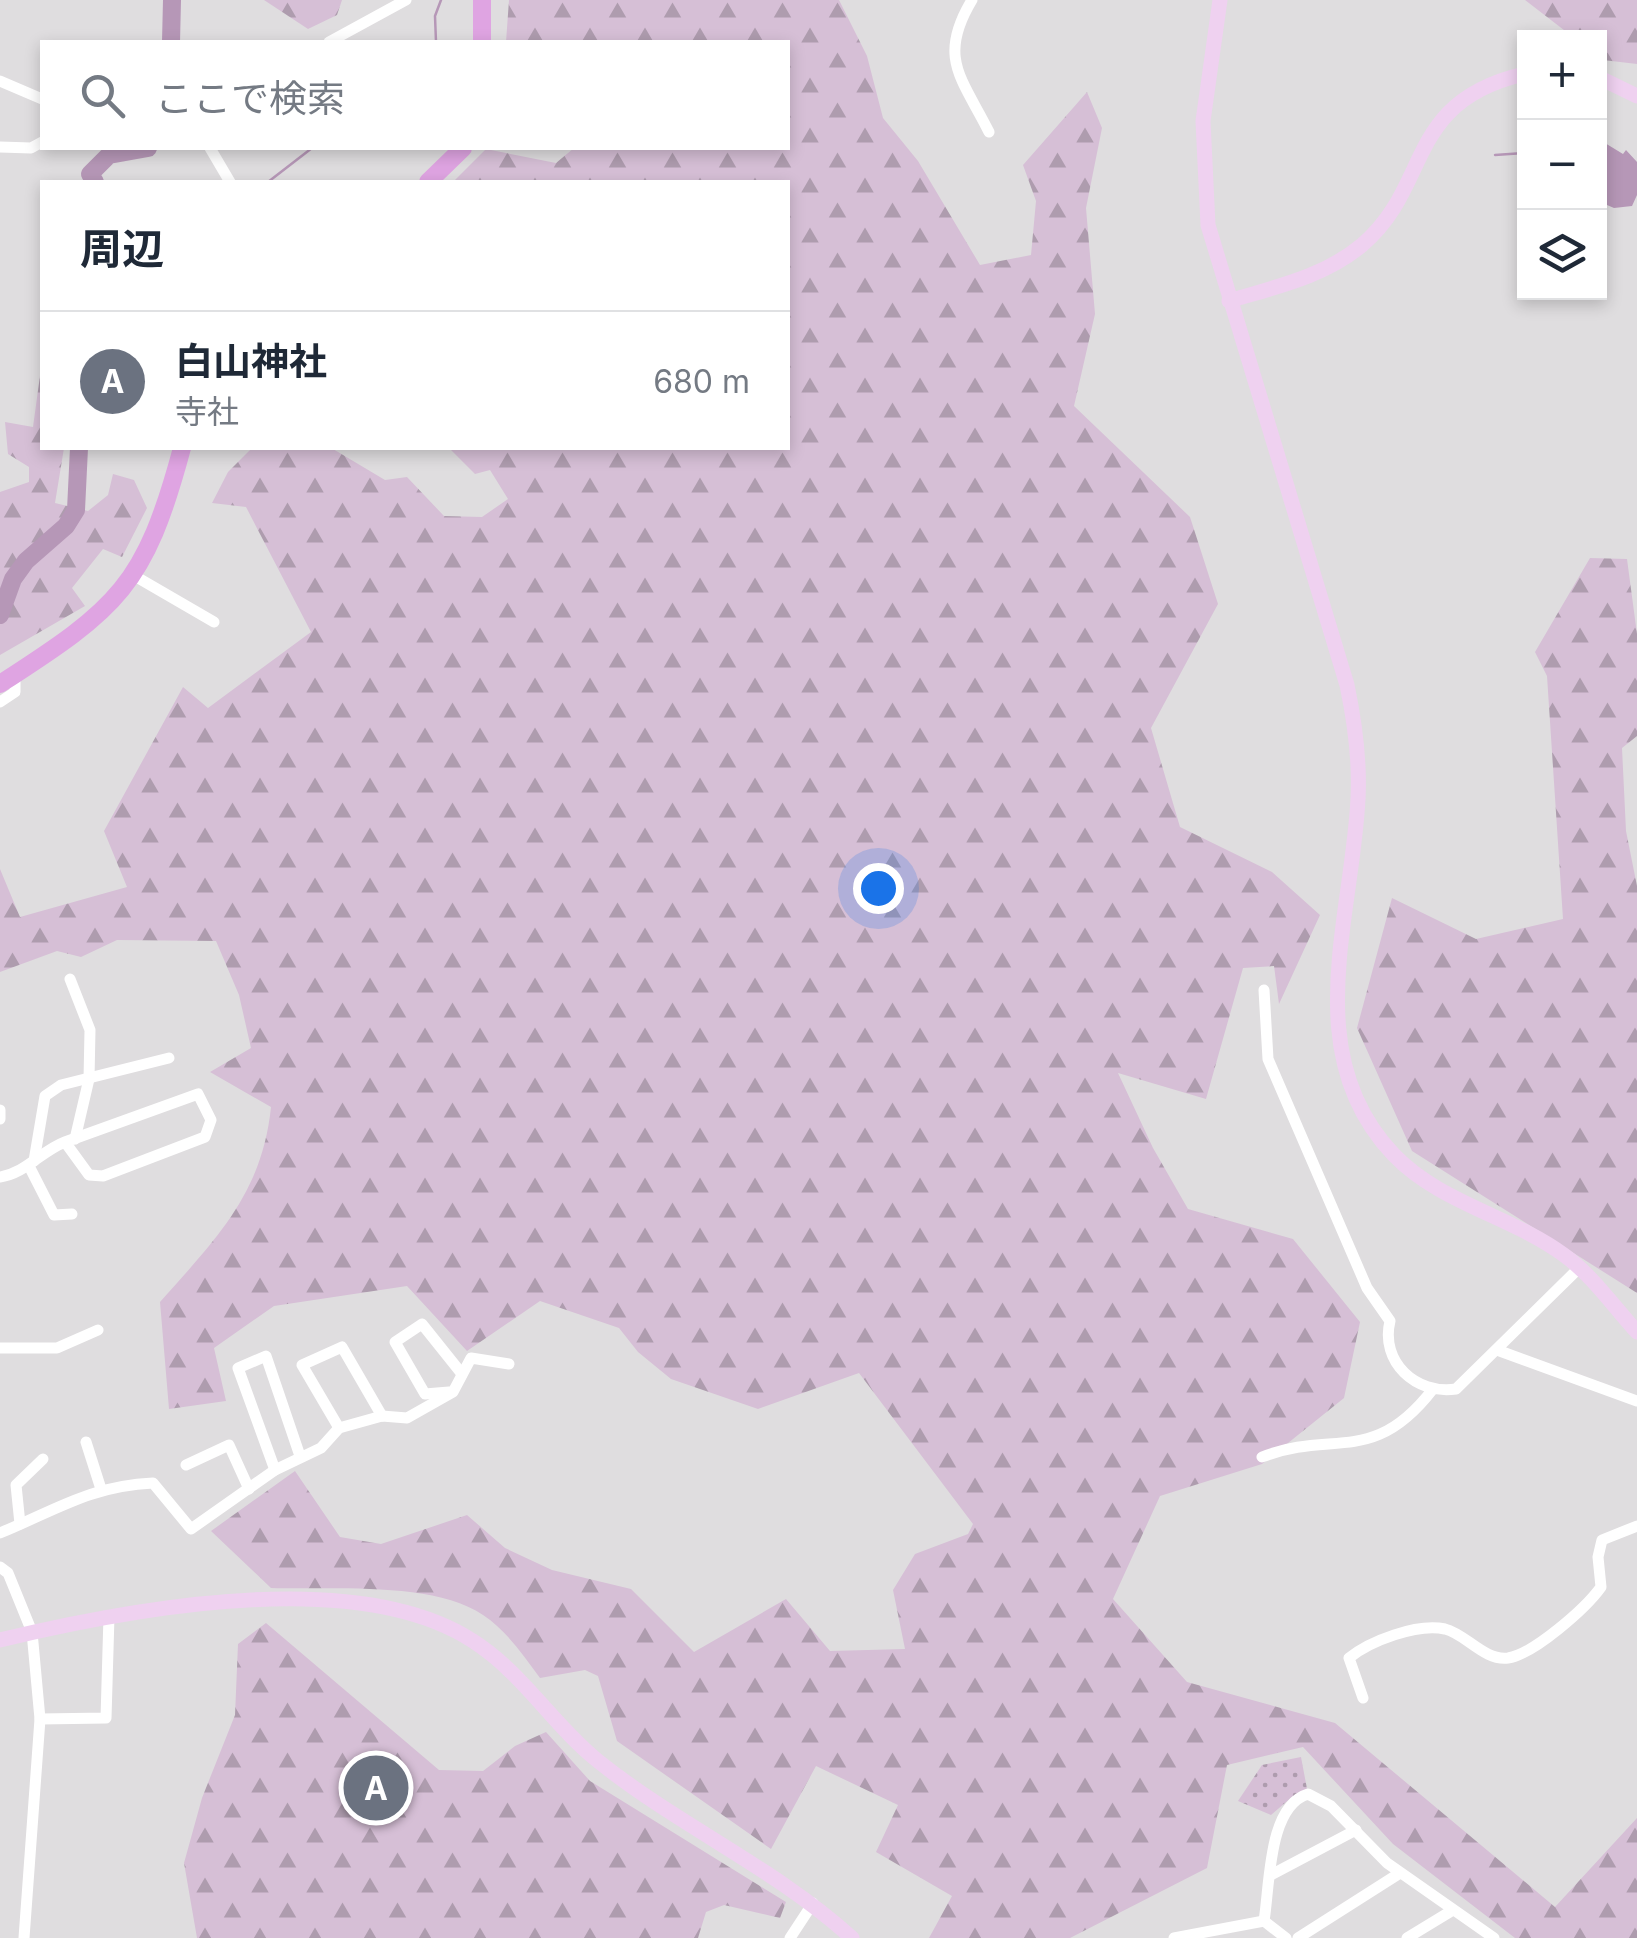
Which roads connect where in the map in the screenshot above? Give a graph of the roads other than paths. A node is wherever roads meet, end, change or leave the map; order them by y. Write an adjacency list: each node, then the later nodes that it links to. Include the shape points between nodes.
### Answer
1 (406, 0): 5 (street)
2 (482, 0): 6 (main road)
3 (972, 0): 12 (street, via 952,48)
4 (1220, 0): 19 (street, via 1202,121 1203,172 1208,225)
5 (334, 40)
6 (482, 40)
7 (1517, 77): 19 (street, via 1473,94 1447,114 1366,242 1319,273)
8 (0, 81): 11 (street)
9 (1607, 81): 10 (street)
10 (1637, 96)
11 (40, 98)
12 (989, 132)
13 (40, 143): 14 (street)
14 (0, 146)
15 (211, 150): 17 (street)
16 (460, 150): 18 (main road)
17 (229, 180)
18 (430, 180)
19 (1229, 301): 35 (street, via 1347,686 1356,735 1358,799 1336,999 1349,1088 1377,1135 1418,1176 1523,1230)
20 (181, 450): 21 (main road, via 163,517)
21 (134, 575): 22 (street); 23 (main road, via 93,621)
22 (214, 622)
23 (8, 679): 24 (street, via 14,692)
24 (0, 702)
25 (70, 979): 28 (street, via 90,1030)
26 (1264, 990): 42 (street, via 1268,1059 1367,1288 1390,1321 1393,1360)
27 (170, 1058): 28 (street)
28 (90, 1079): 31 (street); 32 (street, via 45,1096)
29 (0, 1110): 30 (street)
30 (0, 1119)
31 (70, 1141): 31 (street, via 89,1175 103,1176 204,1137 212,1120 198,1094); 32 (street)
32 (31, 1164): 33 (street); 34 (street, via 54,1215)
33 (0, 1177)
34 (72, 1214)
35 (1579, 1268): 37 (street); 39 (street)
36 (98, 1330): 38 (street, via 57,1348)
37 (1637, 1332)
38 (0, 1348)
39 (1497, 1350): 42 (street, via 1456,1389); 44 (street)
40 (509, 1364): 41 (street, via 471,1358)
41 (462, 1374): 43 (street); 43 (street, via 422,1324 395,1342 426,1394)
42 (1433, 1389): 49 (street, via 1417,1410 1376,1438)
43 (453, 1392): 45 (street, via 407,1418)
44 (1637, 1401)
45 (382, 1416): 46 (street); 46 (street, via 342,1347 302,1365)
46 (339, 1428): 48 (street, via 321,1448)
47 (86, 1442): 53 (street)
48 (300, 1456): 52 (street); 52 (street, via 266,1356 238,1368)
49 (1262, 1458)
50 (43, 1459): 55 (street, via 16,1485)
51 (186, 1465): 54 (street, via 229,1445)
52 (275, 1470): 54 (street)
53 (101, 1489): 54 (street, via 153,1483 191,1529); 55 (street)
54 (248, 1489)
55 (20, 1524): 57 (street)
56 (1637, 1526): 62 (street, via 1602,1540 1601,1587 1529,1650 1506,1658 1488,1654 1446,1629 1363,1646 1349,1658)
57 (0, 1533)
58 (0, 1567): 60 (street)
59 (109, 1616): 60 (street); 63 (street, via 106,1718); 67 (street, via 316,1600 426,1617 491,1654 598,1762)
60 (32, 1632): 61 (street); 63 (street)
61 (0, 1640)
62 (1363, 1698)
63 (40, 1719): 70 (street)
64 (1356, 1830): 65 (street); 66 (street); 66 (street, via 1319,1796 1292,1800 1280,1816)
65 (1400, 1873): 68 (street); 75 (street)
66 (1271, 1875): 69 (street)
67 (813, 1903): 71 (street); 72 (street)
68 (1453, 1910): 76 (street); 77 (street)
69 (1264, 1921): 73 (street); 74 (street)
70 (24, 1938)
71 (790, 1938)
72 (852, 1938)
73 (1169, 1938)
74 (1286, 1938)
75 (1298, 1938)
76 (1408, 1938)
77 (1494, 1938)

